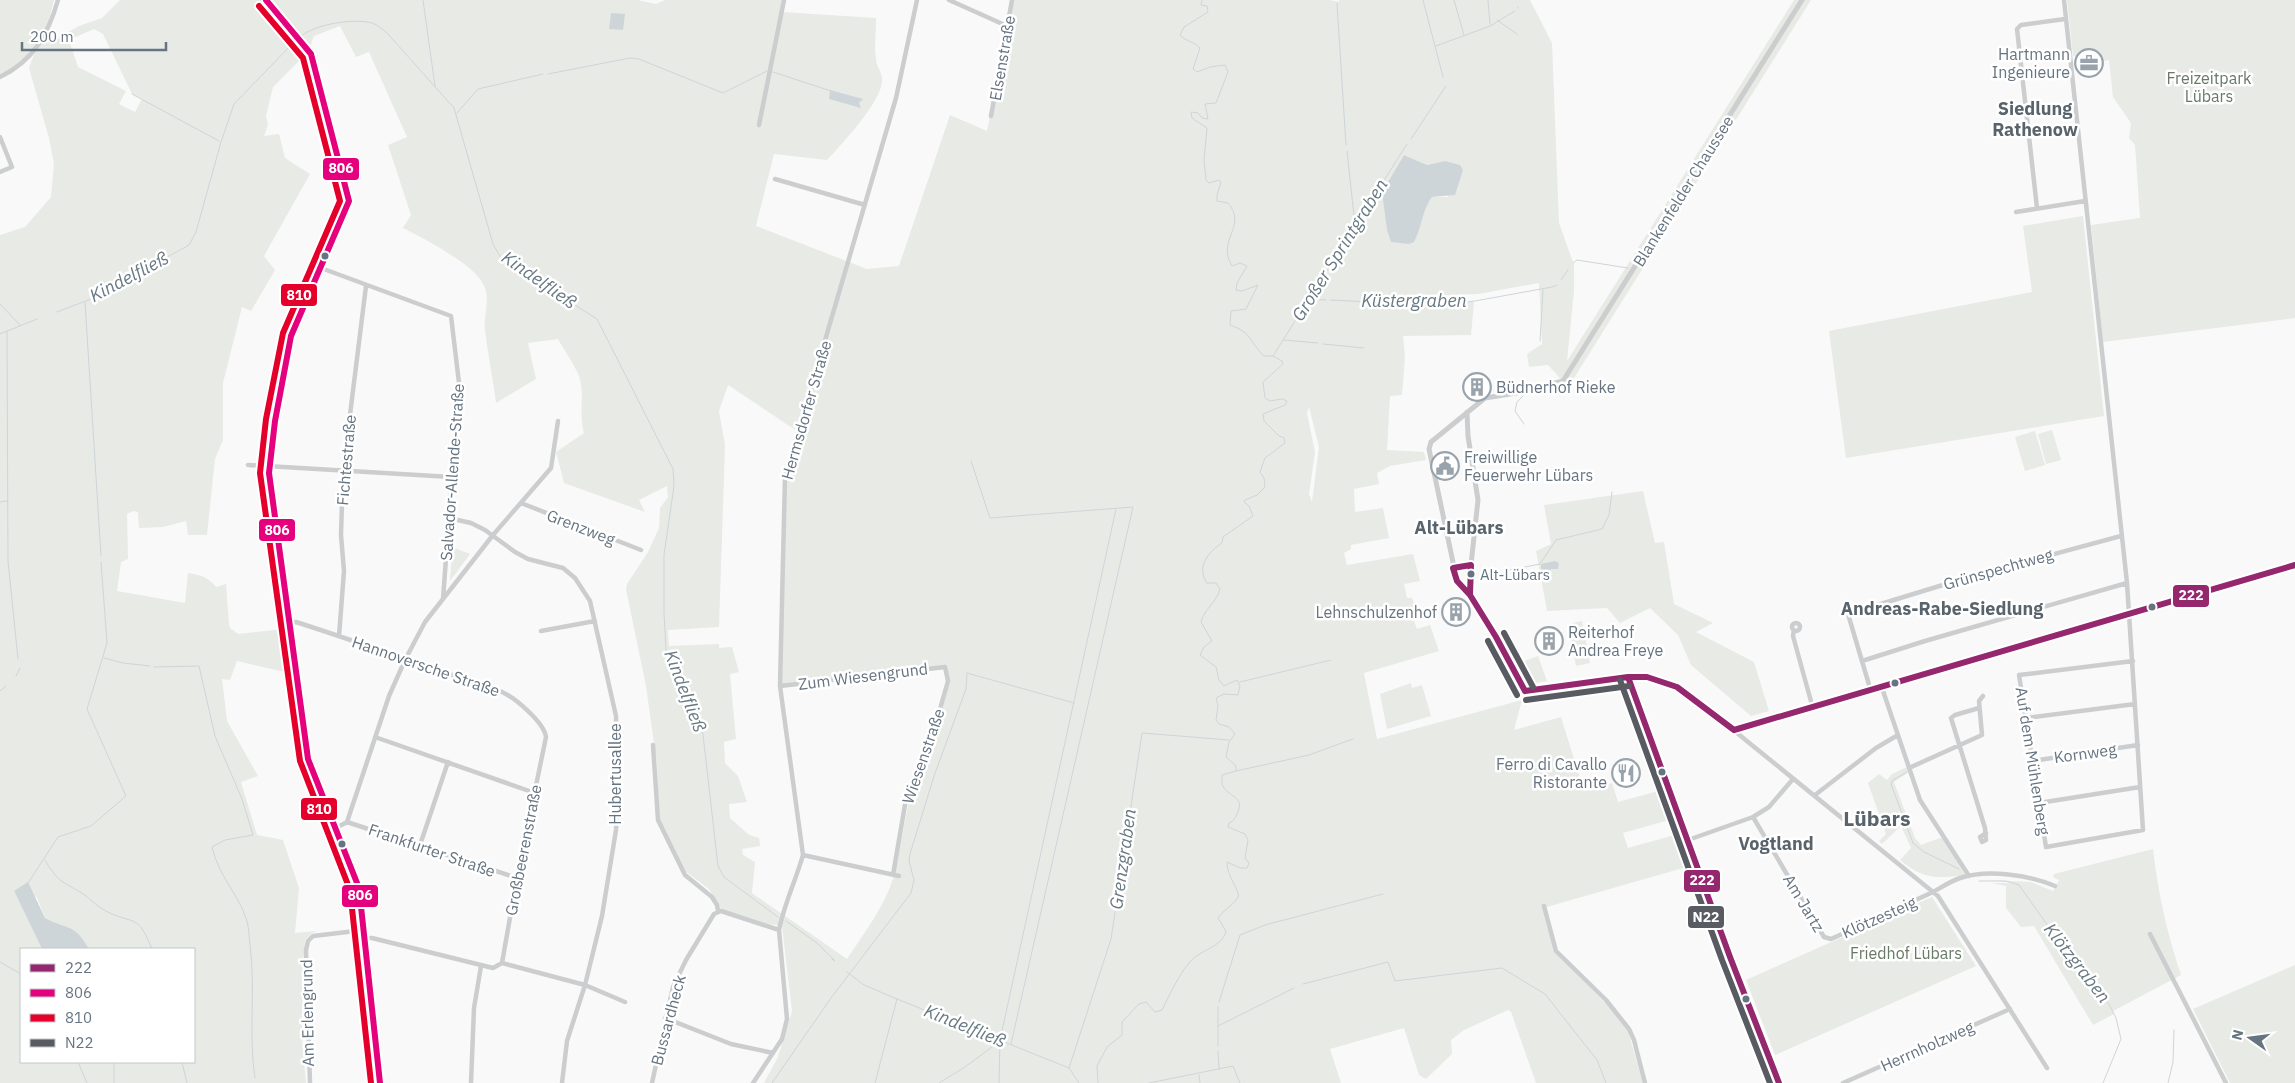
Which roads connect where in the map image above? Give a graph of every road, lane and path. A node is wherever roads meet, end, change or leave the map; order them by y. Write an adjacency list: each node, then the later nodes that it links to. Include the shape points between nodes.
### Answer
1 (58, 0): 11 (street, via 37,48 17,69)
2 (266, 0): 21 (street, via 311,54 349,201)
3 (784, 0): 13 (street)
4 (917, 0): 18 (street, Hermsdorfer Straße, via 896,98)
5 (949, 0): 10 (street)
6 (1012, 0): 10 (street, Elsenstraße)
7 (1802, 0): 23 (street, Blankenfelder Chaussee, via 1563,381 1485,398)
8 (2064, 0): 9 (street)
9 (2065, 19): 17 (street); 19 (street, via 2021,25 2017,29)
10 (1007, 26): 12 (street, Elsenstraße)
11 (0, 78)
12 (991, 116)
13 (759, 125)
14 (0, 137): 15 (street, via 12,167)
15 (0, 172)
16 (775, 179): 18 (street)
17 (2086, 201): 19 (street); 32 (street)
18 (865, 205): 52 (street, Hermsdorfer Straße, via 785,477)
19 (2037, 208): 20 (street)
20 (2016, 212)
21 (321, 268): 22 (street); 26 (street, via 291,336)
22 (366, 286): 27 (street, Fichtestraße); 28 (street, Salvador-Allende-Straße, via 451,316 459,383)
23 (1467, 412): 34 (street, via 1478,500); 36 (street, via 1431,442 1429,449)
24 (558, 421): 29 (street, via 551,468)
25 (248, 464): 26 (street)
26 (269, 466): 27 (street); 42 (street)
27 (343, 472): 28 (street); 45 (street, Fichtestraße, via 341,535 344,571)
28 (452, 477): 30 (street, Salvador-Allende-Straße)
29 (521, 503): 31 (street); 33 (street, Grenzweg)
30 (449, 518): 31 (street, Hubertusallee); 39 (street, Salvador-Allende-Straße)
31 (493, 535): 39 (street); 41 (street, Hubertusallee, via 528,559 569,572 586,593)
32 (2120, 536): 37 (street); 47 (street, Grünspechtweg, via 1848,614)
33 (641, 550)
34 (1471, 565): 36 (street); 38 (street)
35 (2295, 565): 40 (street)
36 (1453, 568): 38 (street, via 1458,581)
37 (2127, 583): 40 (street); 47 (street)
38 (1470, 595): 50 (street, via 1525,691)
39 (443, 600): 46 (street, via 426,622)
40 (2130, 613): 48 (street); 51 (street)
41 (595, 621): 44 (street); 94 (street, Hubertusallee, via 616,716 618,798 602,916)
42 (289, 623): 45 (street, Hannoversche Straße, via 296,622); 76 (street, via 308,759)
43 (1794, 630): 56 (street, via 1794,641)
44 (541, 631)
45 (339, 636): 46 (street, Hannoversche Straße)
46 (405, 660): 61 (street); 62 (street, Hannoversche Straße, via 510,696 544,728)
47 (1862, 661): 53 (street)
48 (2133, 661): 55 (street); 58 (street, Auf dem Mühlenberg, via 2019,675)
49 (945, 667): 52 (street, Zum Wiesengrund); 80 (street, Wiesenstraße, via 948,681 930,744 925,749 906,799 896,876)
50 (1628, 677): 59 (street, via 1647,677 1677,688); 78 (street)
51 (1881, 685): 53 (street); 60 (street)
52 (780, 686): 80 (street, Hermsdorfer Straße)
53 (1870, 688): 56 (street)
54 (1984, 696): 57 (street, via 1979,701)
55 (2135, 704): 58 (street); 65 (street)
56 (1812, 705): 59 (street)
57 (1980, 708): 63 (street, via 1982,735); 63 (street, via 1952,717)
58 (2026, 718): 66 (street, Auf dem Mühlenberg)
59 (1734, 730): 69 (street)
60 (1898, 735): 68 (street); 72 (street)
61 (375, 737): 67 (street); 75 (street)
62 (546, 737): 71 (street, Großbeerenstraße)
63 (1960, 744): 68 (street); 77 (street)
64 (653, 745): 86 (street, via 658,820 685,875 712,897)
65 (2138, 745): 66 (street, Kornweg); 70 (street)
66 (2032, 761): 73 (street, Auf dem Mühlenberg)
67 (448, 762): 71 (street); 79 (street)
68 (1909, 768): 81 (street, via 1920,800)
69 (1793, 779): 72 (street); 74 (street, via 1769,807)
70 (2140, 787): 73 (street); 73 (street, Auf dem Mühlenberg, via 2144,830 2046,847)
71 (534, 793): 82 (street, Großbeerenstraße)
72 (1815, 795): 84 (street)
73 (2039, 803)
74 (1753, 817): 78 (street); 90 (street, Am Jartz)
75 (347, 822): 76 (street); 79 (street, Frankfurter Straße)
76 (336, 828): 87 (street, via 359,888)
77 (1986, 832)
78 (1688, 840): 107 (street)
79 (420, 845): 82 (street, Frankfurter Straße)
80 (803, 855): 88 (street, Hermsdorfer Straße)
81 (1970, 876): 83 (street, Klötzesteig, via 2028,876); 84 (street, Klötzesteig)
82 (516, 878): 92 (street, Großbeerenstraße)
83 (2055, 886)
84 (1932, 892): 90 (street, Klötzesteig, via 1831,939); 96 (street, via 1938,896)
85 (1544, 906): 106 (street, via 1556,950 1629,1028)
86 (718, 911): 88 (street); 97 (street, Bussardheck, via 680,972)
87 (364, 930): 91 (street); 100 (street, Am Erlengrund, via 313,936 308,941)
88 (778, 930): 98 (street, via 788,1013 782,1039)
89 (2150, 934): 109 (street)
90 (1824, 937)
91 (365, 938): 93 (street); 101 (street)
92 (502, 963): 93 (street, via 493,968); 94 (street)
93 (481, 966): 102 (street, via 474,1008)
94 (585, 985): 95 (street); 103 (street, Hubertusallee, via 567,1041)
95 (625, 1002)
96 (2010, 1009): 99 (street); 108 (street, Herrnholzweg)
97 (665, 1018): 98 (street, via 731,1044); 104 (street, Bussardheck)
98 (773, 1053): 105 (street)
99 (2046, 1068)
100 (310, 1083)
101 (380, 1083)
102 (471, 1083)
103 (562, 1083)
104 (652, 1083)
105 (753, 1083)
106 (1645, 1083)
107 (1779, 1083)
108 (1843, 1083)
109 (2226, 1083)

